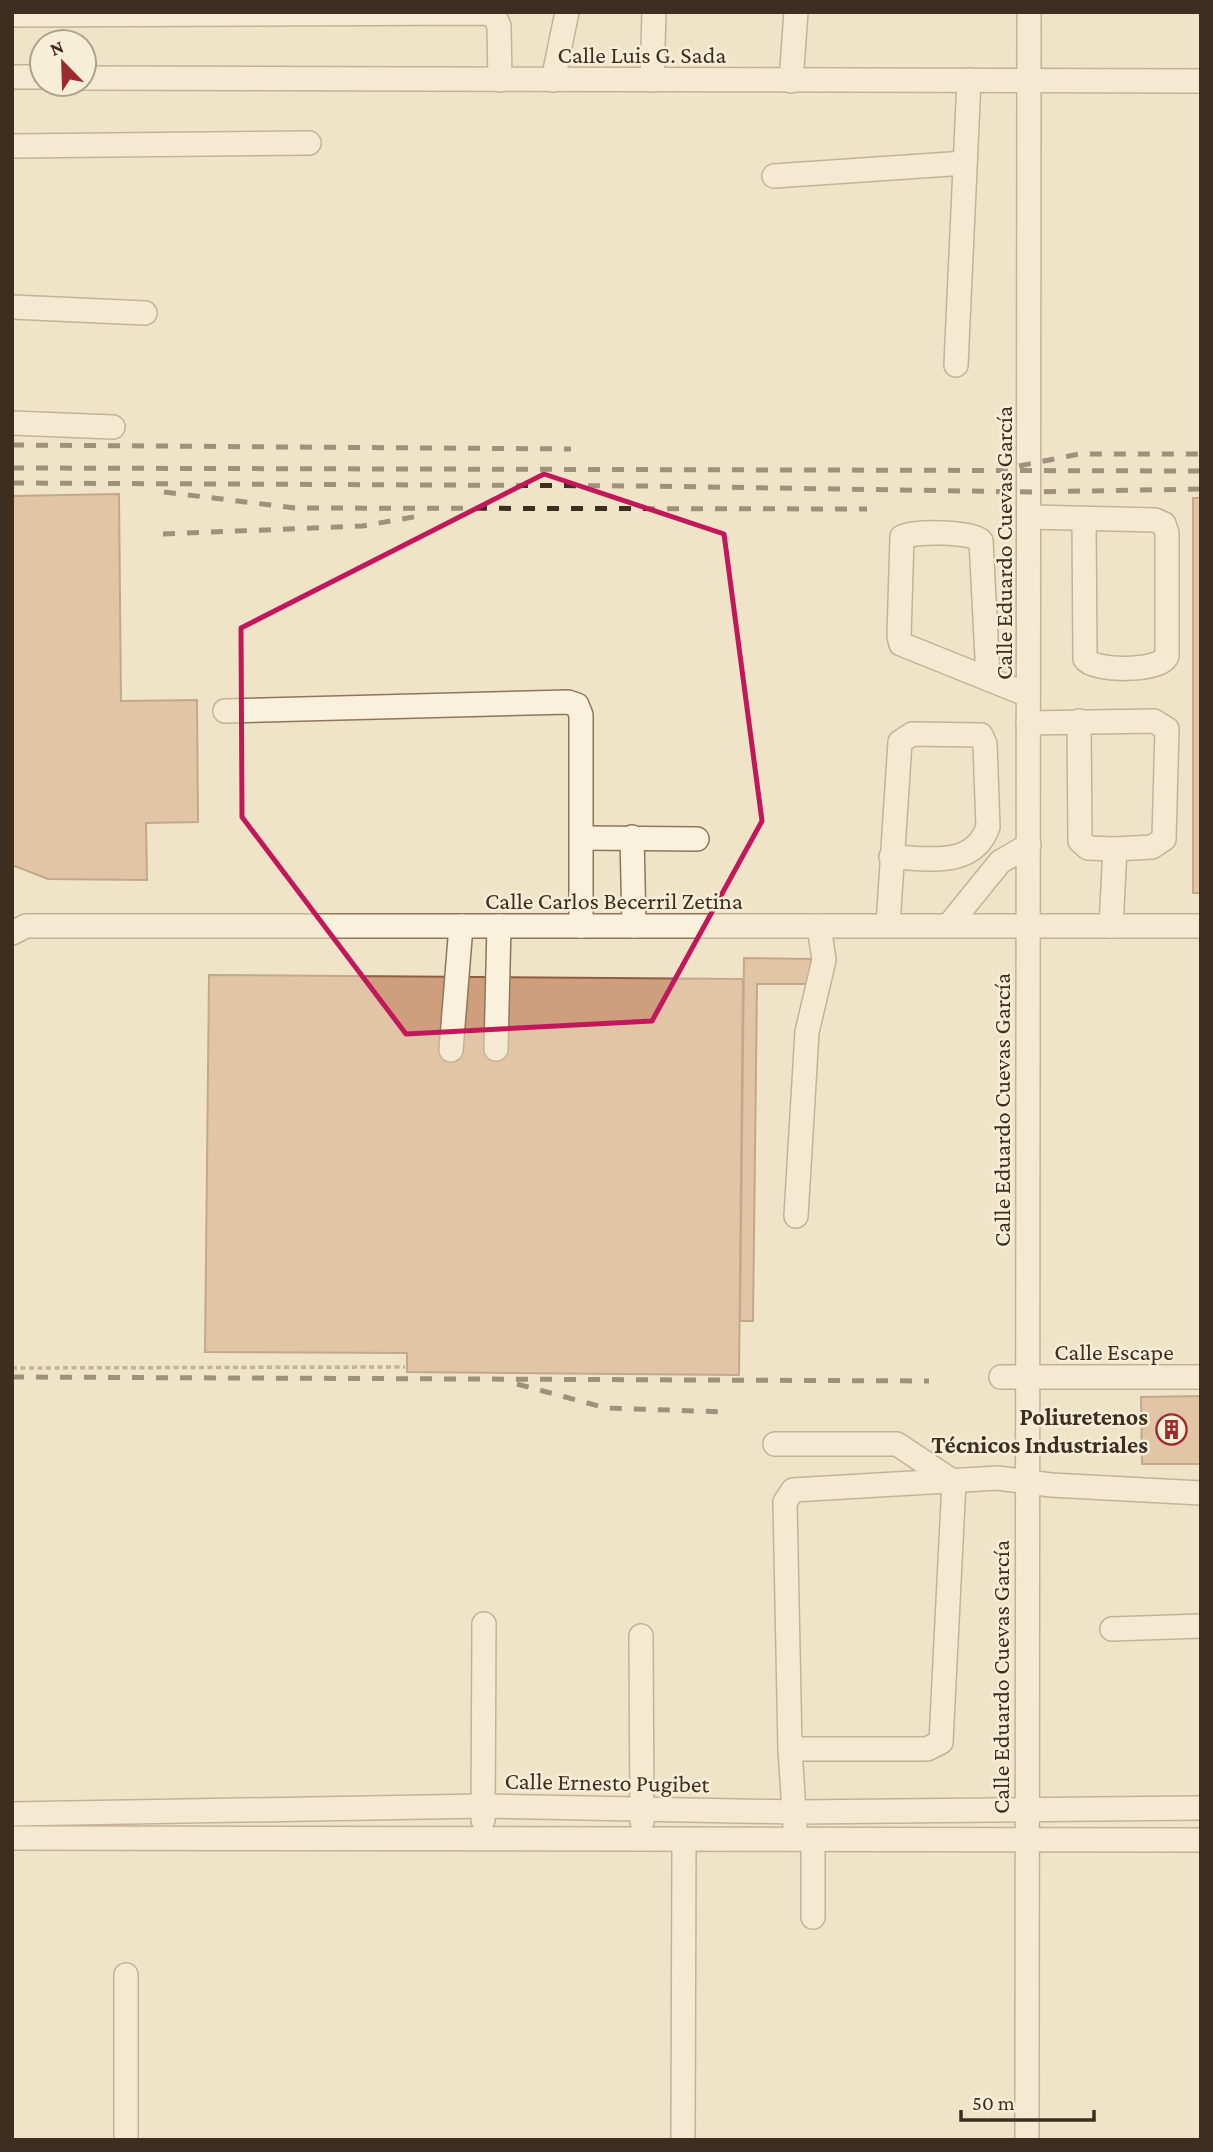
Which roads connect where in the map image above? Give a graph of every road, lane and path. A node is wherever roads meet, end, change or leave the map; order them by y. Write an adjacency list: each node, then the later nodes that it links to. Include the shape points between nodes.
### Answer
1 (567, 12): 8 (street)
2 (654, 12): 9 (street)
3 (796, 12): 12 (street)
4 (1029, 12): 11 (street, Calle Eduardo Cuevas García)
5 (12, 15): 7 (street, via 486,13 495,17 499,26)
6 (98, 78): 7 (street, Calle Luis G. Sada)
7 (500, 80): 8 (street, Calle Luis G. Sada)
8 (552, 80): 9 (street, Calle Luis G. Sada)
9 (652, 80): 12 (street, Calle Luis G. Sada)
10 (969, 80): 11 (street, Calle Luis G. Sada); 12 (street, Calle Luis G. Sada); 16 (street)
11 (1030, 80): 13 (street, Calle Luis G. Sada); 23 (street, Calle Eduardo Cuevas García)
12 (791, 81)
13 (1201, 81)
14 (309, 143): 15 (street)
15 (12, 146)
16 (965, 163): 17 (street); 20 (street)
17 (774, 176)
18 (12, 307): 19 (street)
19 (145, 313)
20 (956, 365)
21 (12, 424): 22 (street)
22 (113, 427)
23 (1030, 517): 24 (street); 26 (street, Calle Eduardo Cuevas García)
24 (1084, 518): 24 (street, via 1154,520 1167,528 1167,656 1163,663 1097,667 1085,659)
25 (988, 677): 25 (street, via 901,644 902,537 969,534 981,541); 26 (street)
26 (1028, 695): 29 (street, Calle Eduardo Cuevas García)
27 (225, 711): 31 (street, via 573,703 581,715)
28 (1079, 721): 29 (street); 34 (street, via 1080,841 1088,848); 34 (street, via 1154,721 1167,729 1164,839 1152,847)
29 (1028, 723): 33 (street, Calle Eduardo Cuevas García)
30 (632, 837): 31 (street); 32 (street); 43 (street)
31 (583, 838): 42 (street)
32 (697, 839)
33 (1029, 845): 38 (street, via 1000,862); 39 (street, Calle Eduardo Cuevas García)
34 (1115, 849): 45 (street)
35 (891, 857): 35 (street, via 902,738 912,734 981,735 985,744 985,837 977,847 952,859); 37 (street)
36 (17, 925): 40 (street, Calle Carlos Becerril Zetina)
37 (888, 925): 38 (street, Calle Carlos Becerril Zetina); 44 (street, Calle Carlos Becerril Zetina)
38 (949, 925): 39 (street, Calle Carlos Becerril Zetina)
39 (1028, 925): 45 (street, Calle Carlos Becerril Zetina); 53 (street, Calle Eduardo Cuevas García)
40 (461, 926): 41 (street, Calle Carlos Becerril Zetina); 48 (street)
41 (499, 926): 42 (street, Calle Carlos Becerril Zetina); 47 (street)
42 (581, 926): 43 (street, Calle Carlos Becerril Zetina)
43 (634, 926): 44 (street, Calle Carlos Becerril Zetina)
44 (819, 926): 49 (street, via 824,960 807,1032)
45 (1111, 926): 46 (street, Calle Carlos Becerril Zetina)
46 (1201, 926)
47 (496, 1049)
48 (451, 1050)
49 (796, 1216)
50 (405, 1367): 51 (path)
51 (12, 1368)
52 (1001, 1377): 53 (street, Calle Escape)
53 (1027, 1377): 54 (street, Calle Escape); 57 (street, Calle Eduardo Cuevas García)
54 (1201, 1377)
55 (775, 1444): 56 (street, via 897,1444)
56 (954, 1482): 57 (street, via 998,1478); 63 (street, via 941,1742 927,1749); 63 (street, via 789,1493 785,1502)
57 (1026, 1483): 58 (street); 69 (street, Calle Eduardo Cuevas García)
58 (1201, 1493)
59 (484, 1624): 64 (street)
60 (1201, 1626): 61 (street)
61 (1112, 1629)
62 (641, 1636): 68 (street)
63 (790, 1749): 70 (street)
64 (484, 1806): 65 (street, Calle Ernesto Pugibet); 68 (street, Calle Ernesto Pugibet); 72 (street)
65 (359, 1807): 71 (street, Calle Ernesto Pugibet); 74 (street)
66 (1112, 1808): 67 (street, Calle Ernesto Pugibet); 69 (street, Calle Ernesto Pugibet); 77 (street)
67 (1201, 1808)
68 (642, 1809): 70 (street, Calle Ernesto Pugibet); 75 (street)
69 (1027, 1811): 70 (street, Calle Ernesto Pugibet); 80 (street, Calle Eduardo Cuevas García)
70 (796, 1812): 76 (street)
71 (12, 1814)
72 (481, 1837): 74 (street); 75 (street)
73 (12, 1839): 74 (street)
74 (358, 1839)
75 (642, 1839): 79 (street)
76 (804, 1840): 79 (street); 80 (street); 81 (street)
77 (1111, 1840): 78 (street); 80 (street)
78 (1201, 1840)
79 (684, 1841): 84 (street)
80 (1027, 1841): 85 (street, Calle Eduardo Cuevas García)
81 (813, 1917)
82 (126, 1975): 83 (street)
83 (126, 2140)
84 (683, 2140)
85 (1027, 2140)

